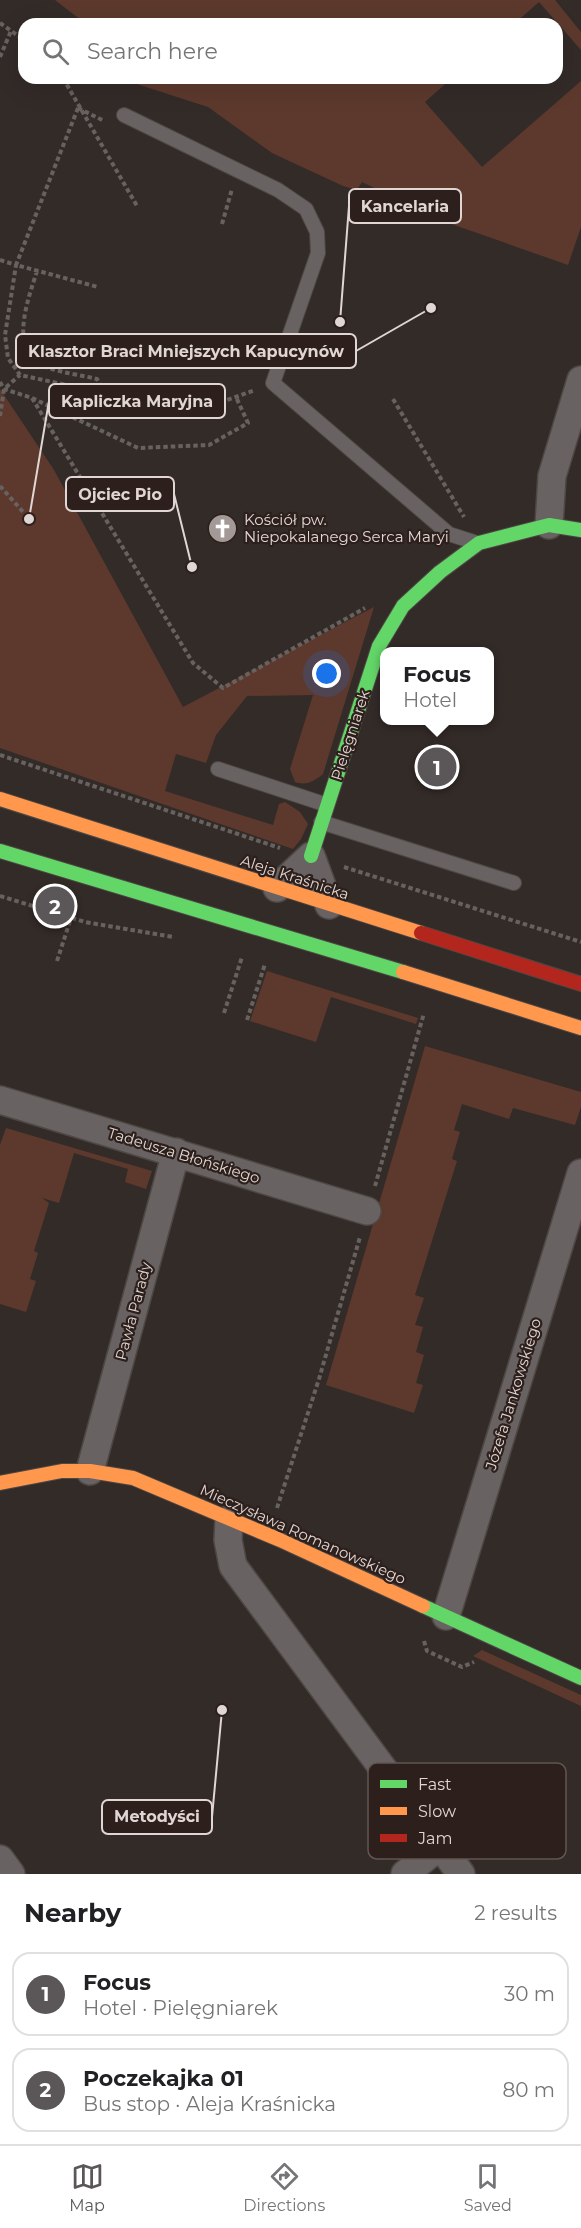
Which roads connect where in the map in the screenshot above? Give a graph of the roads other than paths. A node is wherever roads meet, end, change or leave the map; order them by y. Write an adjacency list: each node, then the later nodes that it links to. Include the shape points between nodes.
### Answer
1 (124, 116): 5 (lane, via 278,190 306,209 317,232 318,253 273,383 449,534)
2 (581, 380): 3 (street, via 552,476)
3 (549, 525): 4 (main road, Pielęgniarek); 5 (main road, Pielęgniarek)
4 (581, 530)
5 (479, 543): 8 (main road, Pielęgniarek, via 403,606 379,646)
6 (218, 769): 8 (lane)
7 (0, 799): 13 (main road, Aleja Kraśnicka)
8 (327, 805): 9 (main road, Pielęgniarek)
9 (321, 822): 11 (main road, Pielęgniarek); 12 (lane)
10 (0, 851): 16 (main road)
11 (311, 856): 13 (street); 14 (street)
12 (514, 883)
13 (277, 888): 14 (main road, Aleja Kraśnicka)
14 (329, 905): 15 (main road, Aleja Kraśnicka)
15 (581, 984)
16 (581, 1028)
17 (0, 1100): 18 (street, Tadeusza Błońskiego)
18 (176, 1152): 20 (street, Tadeusza Błońskiego); 21 (street, Pawła Parady)
19 (581, 1173): 24 (street, Józefa Jankowskiego)
20 (367, 1211)
21 (90, 1471): 22 (main road, Mieczysława Romanowskiego, via 62,1471); 23 (main road, Mieczysława Romanowskiego, via 153,1485)
22 (0, 1483)
23 (229, 1520): 24 (main road, Mieczysława Romanowskiego); 26 (street, via 233,1566)
24 (446, 1616): 25 (main road, Mieczysława Romanowskiego)
25 (581, 1678)
26 (379, 1763)
27 (0, 1859): 30 (street)
28 (424, 1859): 31 (street)
29 (450, 1859): 32 (street)
30 (11, 1874)
31 (405, 1874)
32 (461, 1874)

